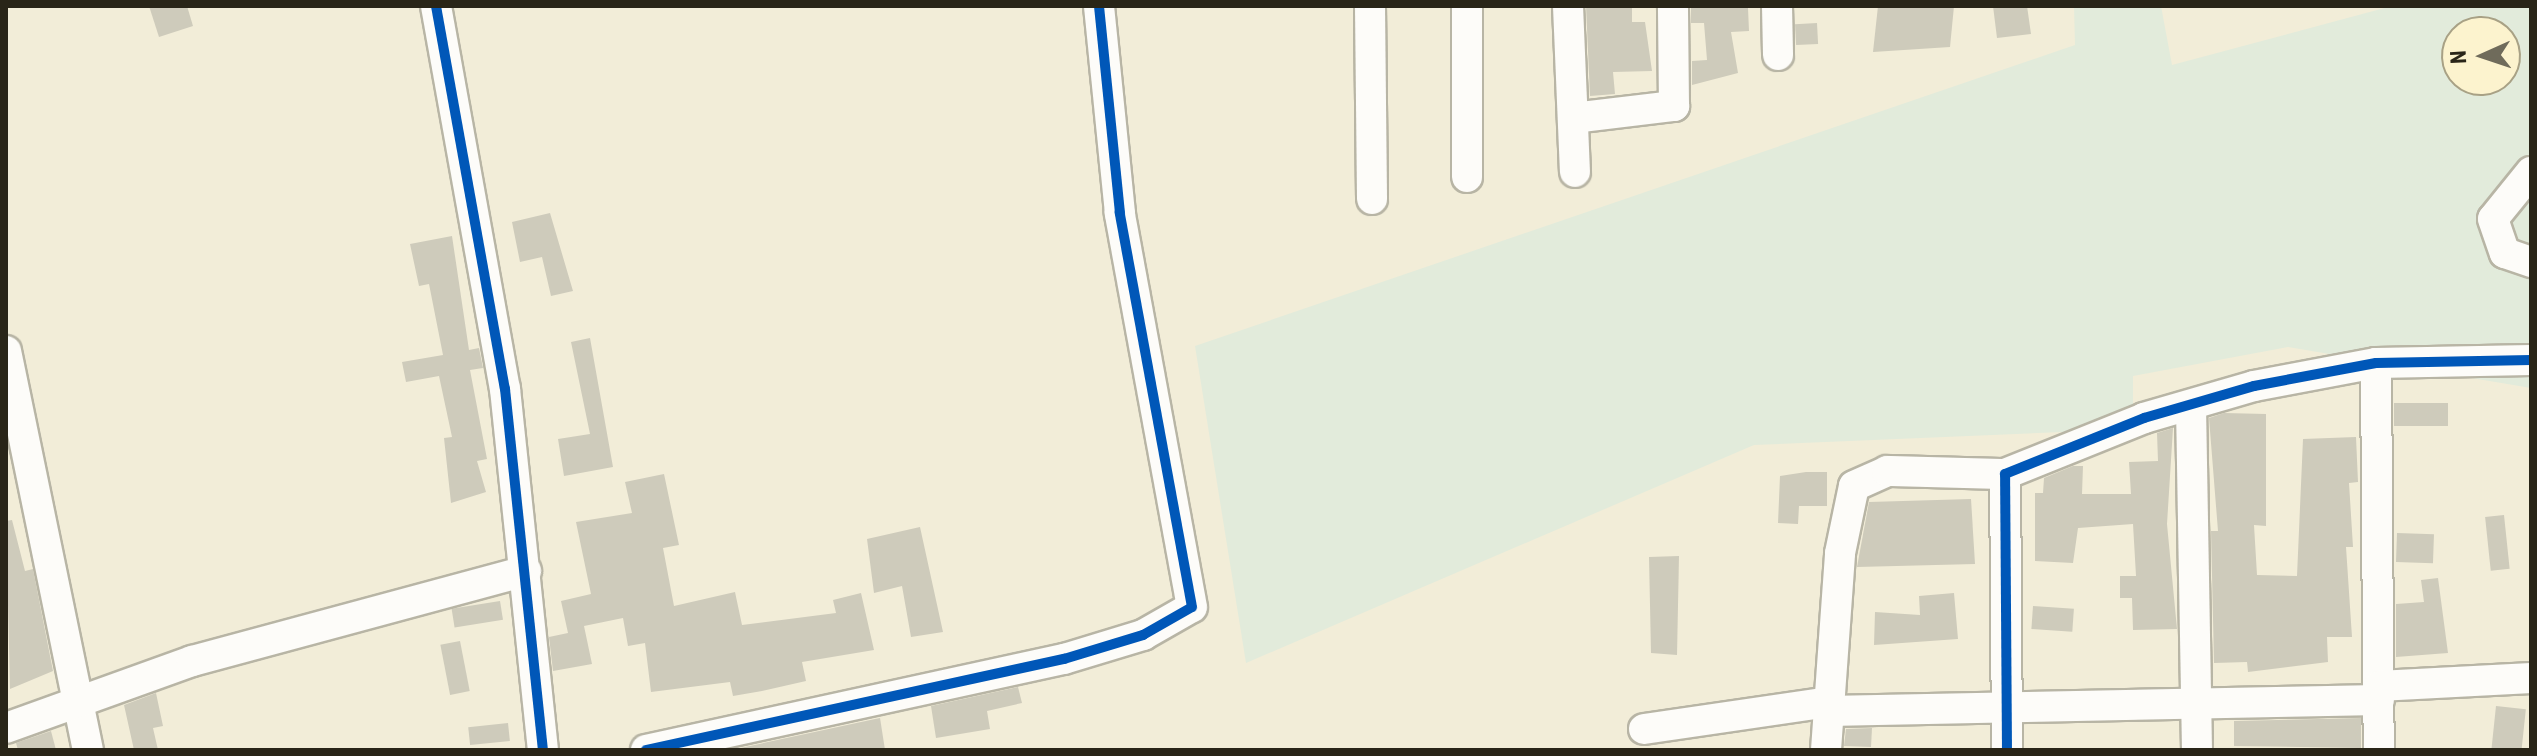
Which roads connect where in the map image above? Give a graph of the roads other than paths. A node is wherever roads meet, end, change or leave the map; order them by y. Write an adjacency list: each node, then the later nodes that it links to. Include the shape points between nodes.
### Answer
1 (436, 6): 20 (street, via 505,389)
2 (1099, 6): 31 (street, via 1120,213 1192,607 1143,635 1064,659)
3 (1370, 6): 13 (street)
4 (1467, 6): 12 (street)
5 (1568, 6): 9 (street)
6 (1673, 6): 9 (street, via 1674,106)
7 (1777, 6): 8 (street)
8 (1778, 55)
9 (1573, 118): 10 (street)
10 (1575, 172)
11 (2531, 172): 14 (street, via 2493,219 2505,253)
12 (1467, 177)
13 (1372, 199)
14 (2531, 262)
15 (6, 351): 23 (street)
16 (2531, 360): 17 (street)
17 (2376, 363): 18 (street, via 2254,386); 22 (street)
18 (2191, 406): 19 (street); 24 (street)
19 (2005, 474): 25 (street); 26 (street, via 1887,471 1854,486 1840,553)
20 (526, 571): 23 (street, via 330,620); 30 (street)
21 (2531, 678): 22 (street)
22 (2379, 693): 24 (street); 35 (street)
23 (82, 701): 27 (street); 29 (street)
24 (2198, 703): 25 (street); 34 (street)
25 (2007, 706): 26 (street); 33 (street)
26 (1829, 707): 28 (street); 32 (street)
27 (6, 728)
28 (1644, 729)
29 (88, 750)
30 (543, 750)
31 (646, 750)
32 (1826, 750)
33 (2007, 750)
34 (2197, 750)
35 (2379, 750)

